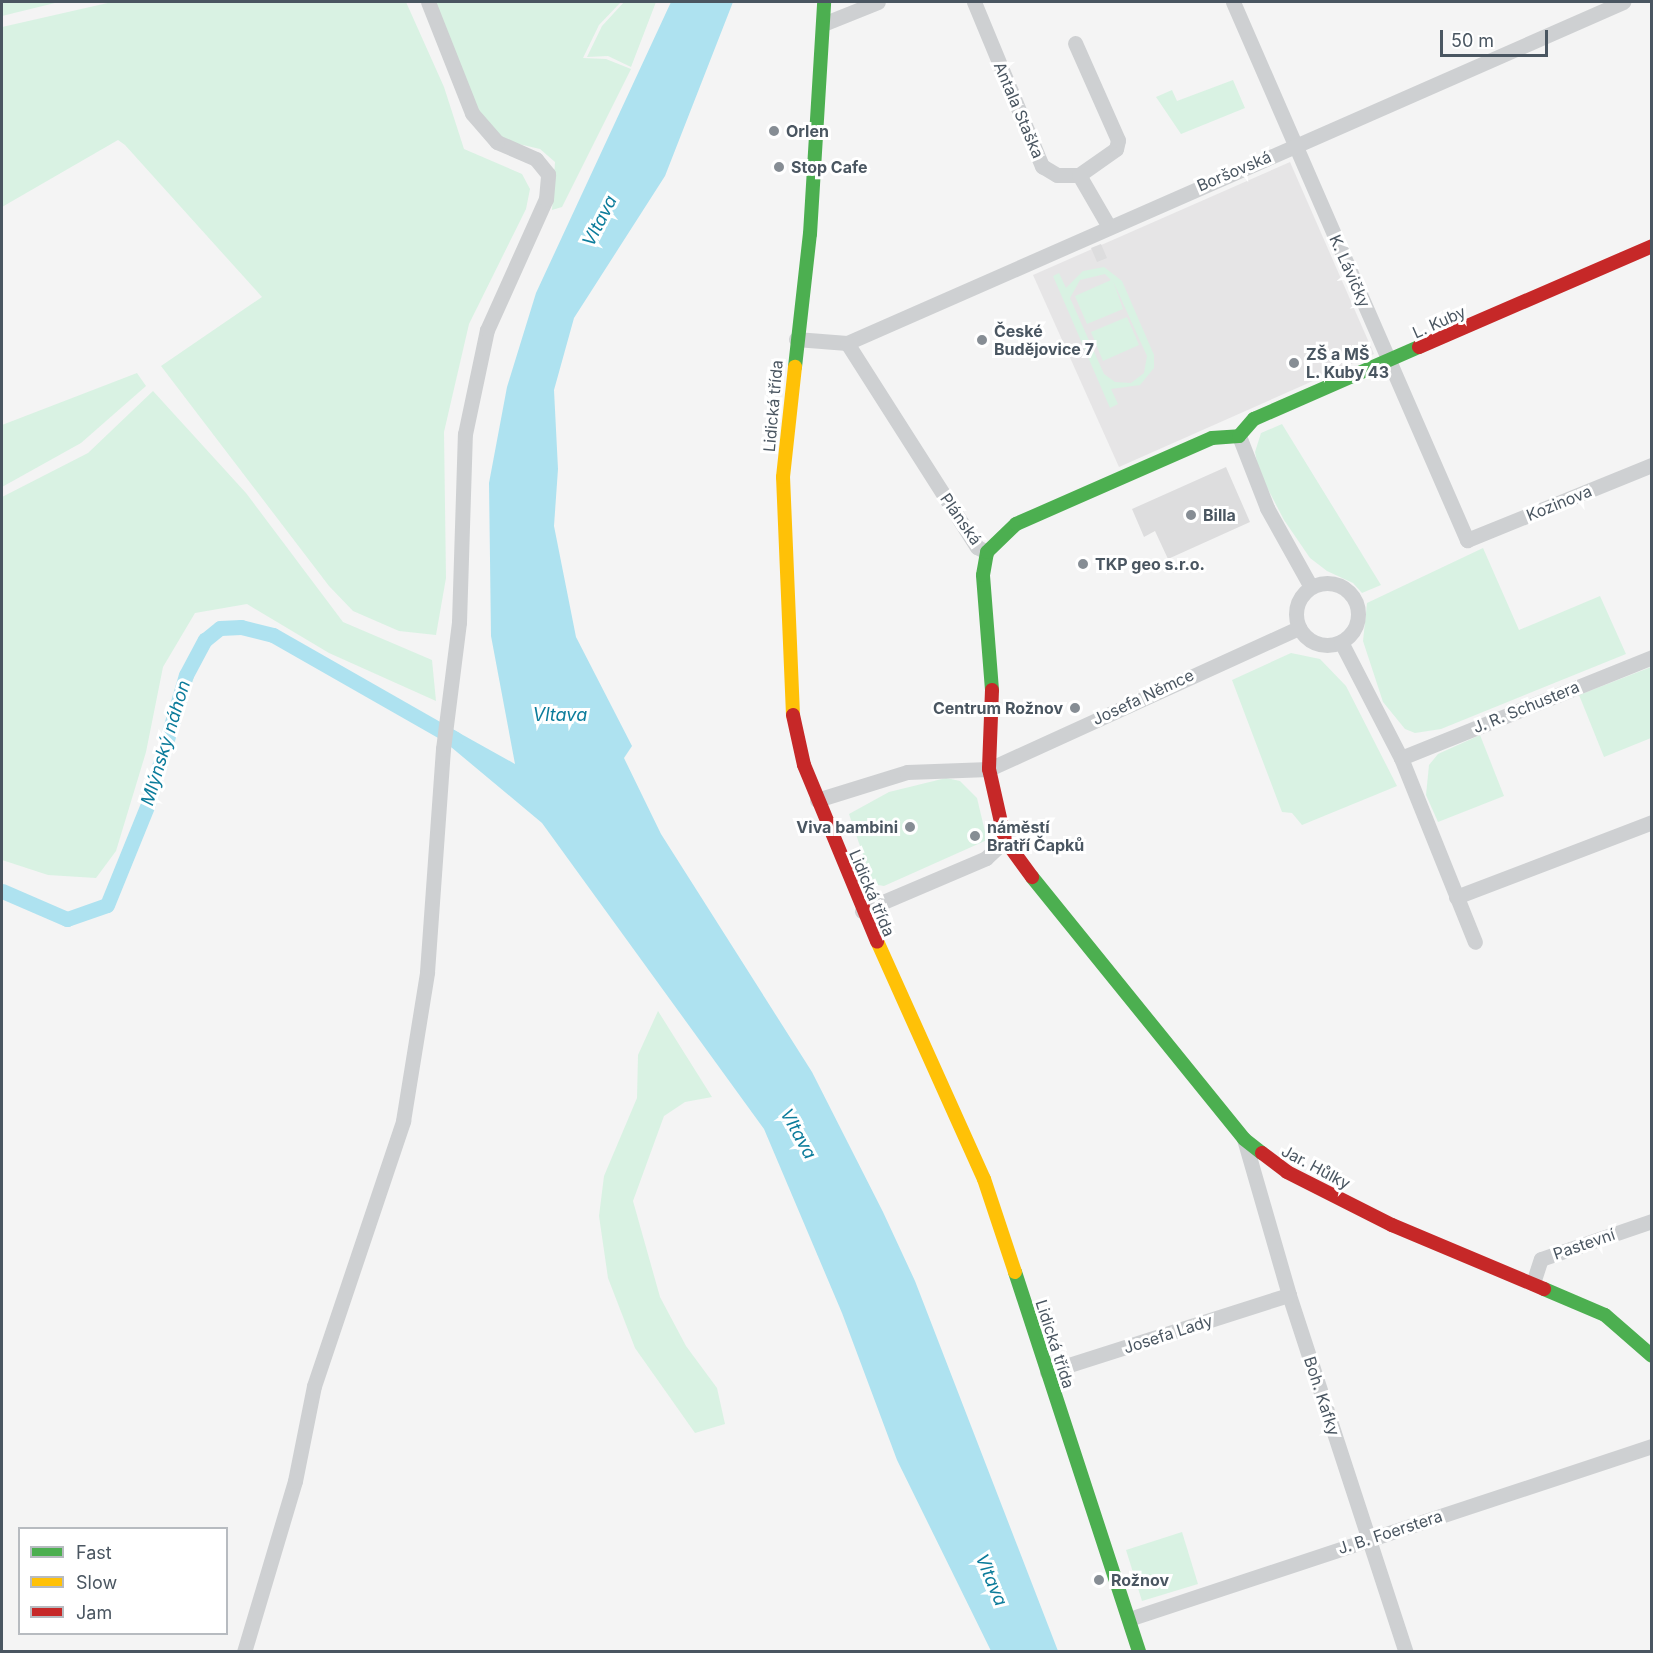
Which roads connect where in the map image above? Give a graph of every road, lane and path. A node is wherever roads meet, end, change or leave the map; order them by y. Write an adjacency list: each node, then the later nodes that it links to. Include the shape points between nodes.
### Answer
1 (428, 2): 41 (street, via 472,113 496,142 536,159 548,174 546,198 487,330 465,434 459,622 443,746 427,972 403,1121 314,1386 295,1481)
2 (824, 2): 7 (street, Lidická třída)
3 (878, 2): 7 (street)
4 (974, 2): 10 (street, Antala Staška, via 1042,166 1057,176)
5 (1233, 2): 9 (street, K. Lávičky)
6 (1623, 2): 9 (street, Boršovská)
7 (823, 24): 13 (street, Lidická třída, via 810,234)
8 (1075, 42): 10 (street, via 1118,140 1116,149)
9 (1294, 145): 11 (street, Boršovská); 15 (street, K. Lávičky)
10 (1079, 175): 11 (street)
11 (1108, 225): 14 (street, Boršovská)
12 (1652, 246): 15 (street, L. Kuby)
13 (796, 339): 14 (street); 26 (street, Lidická třída, via 783,477 788,665 796,727)
14 (847, 343): 19 (street, Plánská, via 977,547)
15 (1391, 362): 16 (street, L. Kuby, via 1254,419); 18 (street, K. Lávičky)
16 (1239, 436): 19 (street, via 1212,438 1034,514 1016,524); 20 (street, via 1267,508)
17 (1652, 465): 18 (street, Kozinova)
18 (1467, 540)
19 (987, 552): 25 (street, Plánská, via 982,575 993,669)
20 (1311, 587): 21 (street, via 1296,605); 22 (street, via 1336,584 1356,601 1356,624)
21 (1299, 628): 22 (street, via 1317,644); 25 (street, Josefa Němce)
22 (1341, 642): 24 (street)
23 (1652, 657): 24 (street, J. R. Schustera)
24 (1401, 758): 29 (street)
25 (989, 769): 26 (street, via 907,772); 28 (street, Plánská)
26 (817, 800): 30 (street, Lidická třída)
27 (1652, 822): 29 (street)
28 (1005, 840): 30 (street, via 986,858); 32 (street, Jar. Hůlky, via 1058,914 1229,1116)
29 (1456, 897): 31 (street)
30 (862, 911): 37 (street, Lidická třída, via 975,1156)
31 (1474, 942)
32 (1244, 1139): 34 (street, Jar. Hůlky, via 1287,1172 1392,1225); 35 (street, Boh. Kafky)
33 (1652, 1221): 34 (street, Pastevní, via 1541,1259)
34 (1533, 1282): 36 (street, Jar. Hůlky, via 1605,1315)
35 (1289, 1295): 37 (street, Josefa Lady); 39 (street, Boh. Kafky)
36 (1652, 1356)
37 (1047, 1372): 40 (street, Lidická třída)
38 (1652, 1446): 39 (street, J. B. Foerstera)
39 (1368, 1540): 40 (street, J. B. Foerstera); 43 (street, Boh. Kafky)
40 (1129, 1619): 42 (street, Lidická třída)
41 (244, 1652)
42 (1139, 1652)
43 (1406, 1652)

